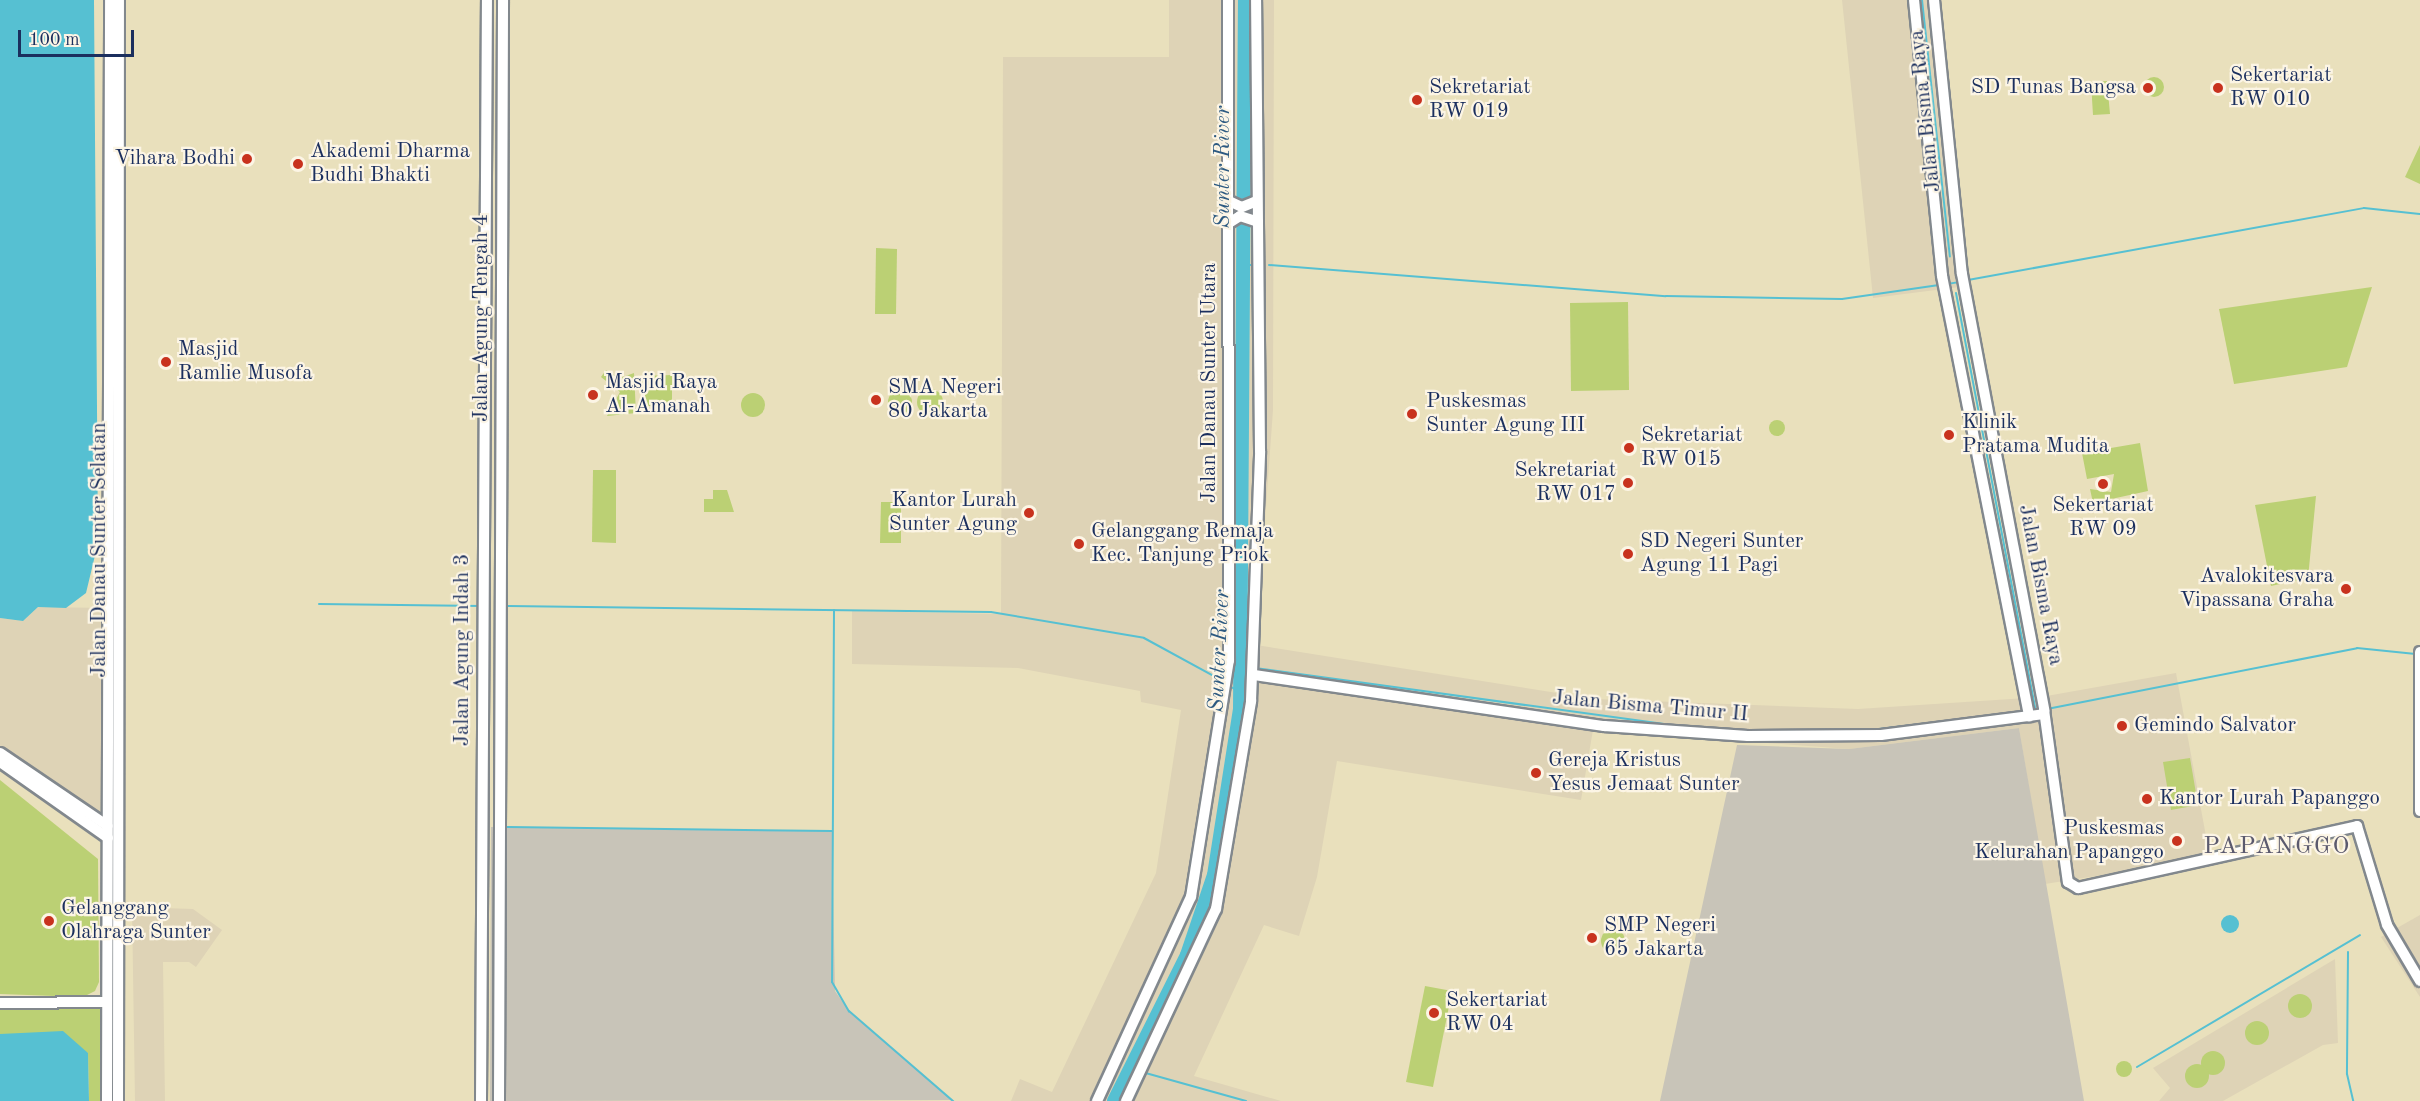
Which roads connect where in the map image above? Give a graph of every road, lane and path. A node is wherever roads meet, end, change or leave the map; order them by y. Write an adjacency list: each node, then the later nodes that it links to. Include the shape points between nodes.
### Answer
1 (110, 0): 20 (street, Jalan Danau Sunter Selatan)
2 (119, 0): 21 (street, Jalan Danau Sunter Selatan)
3 (487, 0): 9 (street, Jalan Agung Tengah 4)
4 (503, 0): 13 (street, Jalan Agung Tengah 4)
5 (1228, 0): 11 (street, Jalan Danau Sunter Utara)
6 (1256, 0): 10 (street, Jalan Danau Sunter Utara)
7 (1914, 0): 17 (street, Jalan Bisma Raya, via 1942,280)
8 (1934, 0): 16 (street, Jalan Bisma Raya, via 1963,278)
9 (486, 200): 30 (street, Jalan Agung Indah 3)
10 (1254, 203): 11 (street, Jalan Danau Sunter Utara); 11 (street)
11 (1243, 213): 12 (street); 12 (street, Jalan Danau Sunter Utara); 15 (street, Jalan Danau Sunter Utara)
12 (1229, 224): 32 (street, Jalan Danau Sunter Utara, via 1229,664 1191,897)
13 (501, 600): 31 (street, Jalan Agung Indah 3)
14 (2420, 654): 22 (street)
15 (1254, 673): 17 (street, Jalan Bisma Timur II, via 1660,731 1850,736); 33 (street, Jalan Danau Sunter Utara, via 1216,909)
16 (2043, 708): 17 (street, Jalan Bisma Timur II); 25 (street, Jalan Bisma Raya, via 2072,887 2357,826 2387,925)
17 (2029, 715)
18 (0, 753): 23 (street)
19 (0, 762): 24 (street)
20 (107, 769): 21 (street); 23 (street, Jalan Danau Sunter Selatan)
21 (119, 769): 29 (street, Jalan Danau Sunter Selatan)
22 (2420, 811)
23 (108, 826): 24 (street, Jalan Danau Sunter Selatan)
24 (108, 838): 26 (street, Jalan Danau Sunter Selatan)
25 (2420, 981)
26 (107, 1002): 27 (street); 28 (street, Jalan Danau Sunter Selatan)
27 (0, 1003)
28 (107, 1101)
29 (118, 1101)
30 (481, 1101)
31 (499, 1101)
32 (1097, 1101)
33 (1126, 1101)

